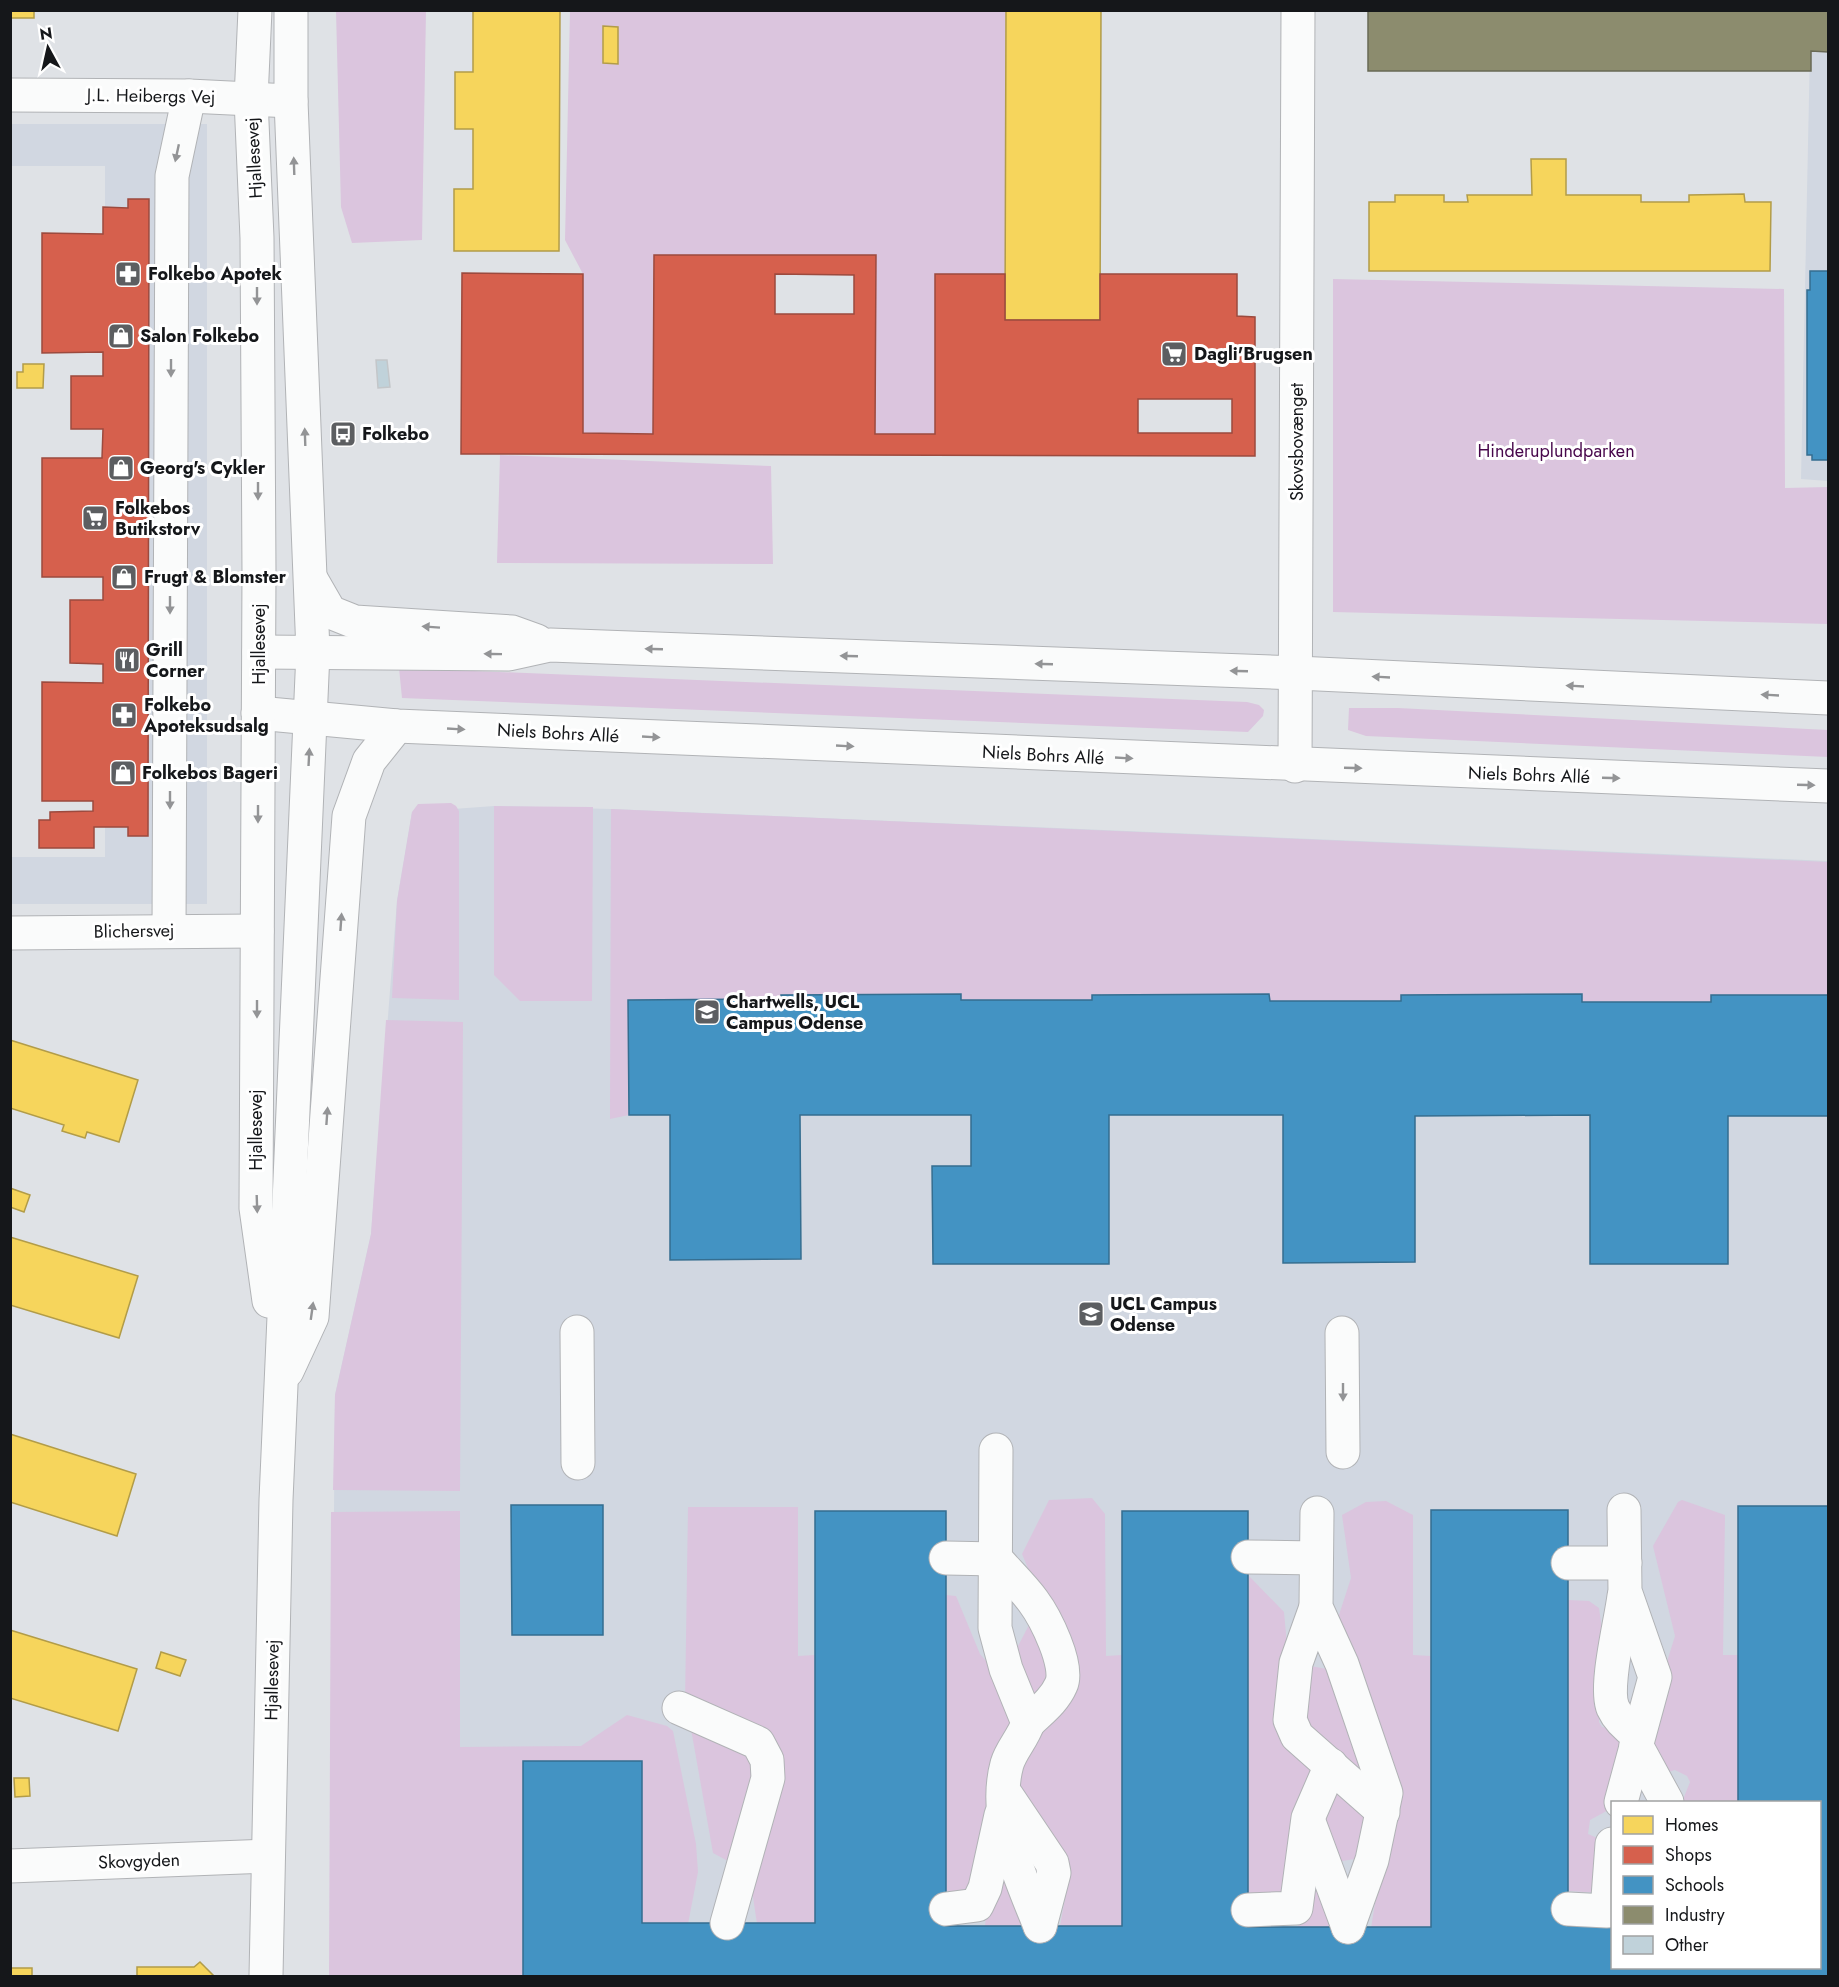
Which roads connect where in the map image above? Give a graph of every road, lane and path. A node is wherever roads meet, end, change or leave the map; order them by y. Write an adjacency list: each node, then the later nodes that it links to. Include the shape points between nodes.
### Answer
1 (255, 10): 6 (street, Hjallesevej)
2 (291, 10): 7 (street, Hjallesevej)
3 (1298, 10): 12 (street, Skovsbovænget)
4 (10, 95): 5 (street, J.L. Heibergs Vej)
5 (189, 96): 6 (street, J.L. Heibergs Vej); 19 (street, one-way to 19, via 172,176)
6 (251, 99): 7 (street, J.L. Heibergs Vej); 10 (street, Hjallesevej, one-way to 10, via 257,238)
7 (291, 101): 8 (street, Hjallesevej, one-way to 7)
8 (310, 579): 9 (street, one-way to 8, via 512,632 355,622 330,612); 11 (street, Hjallesevej)
9 (550, 645): 11 (street, one-way to 11, via 509,654); 12 (street, one-way to 9)
10 (259, 652): 11 (street); 14 (street, Hjallesevej)
11 (313, 652): 15 (street, Hjallesevej)
12 (1297, 673): 13 (street, one-way to 12); 17 (street, Skovsbovænget)
13 (1828, 698)
14 (258, 713): 15 (street, Niels Bohrs Allé); 20 (street, Hjallesevej, one-way to 20)
15 (311, 719): 16 (street, Niels Bohrs Allé); 24 (street, Hjallesevej, one-way to 15)
16 (397, 726): 17 (street, Niels Bohrs Allé, one-way to 17); 24 (street, one-way to 16, via 312,1317 349,816 369,761)
17 (1295, 766): 18 (street, Niels Bohrs Allé, one-way to 18)
18 (1828, 786)
19 (169, 931): 20 (street, Blichersvej); 21 (street, Blichersvej)
20 (257, 931): 24 (street, Hjallesevej, one-way to 24, via 256,1208)
21 (10, 933)
22 (578, 1332): 27 (street)
23 (1342, 1333): 26 (street, one-way to 26)
24 (281, 1383): 45 (street, Hjallesevej)
25 (996, 1450): 33 (street)
26 (1343, 1452)
27 (578, 1463)
28 (1624, 1510): 35 (street)
29 (1317, 1513): 32 (street)
30 (1248, 1557): 32 (street)
31 (946, 1558): 33 (street)
32 (1316, 1558): 36 (street)
33 (996, 1559): 38 (street, via 995,1628 1006,1669); 38 (street, via 1033,1601 1063,1663 1062,1685 1043,1711)
34 (1568, 1563): 35 (street)
35 (1625, 1577): 39 (street, via 1655,1677); 39 (street, via 1609,1682 1612,1707)
36 (1316, 1607): 40 (street, via 1296,1663 1290,1720 1297,1736); 43 (street, via 1342,1664 1381,1775 1386,1793)
37 (679, 1708): 51 (street, via 758,1743 767,1760 768,1778)
38 (1028, 1723): 48 (street, via 1008,1761 985,1888 977,1905)
39 (1637, 1740): 41 (street); 42 (street)
40 (1331, 1765): 43 (street); 44 (street)
41 (1620, 1801)
42 (1666, 1801)
43 (1383, 1812): 44 (street, via 1372,1860 1348,1927)
44 (1308, 1818): 50 (street, via 1296,1908)
45 (268, 1856): 47 (street, Skovgyden); 52 (street, Hjallesevej)
46 (1611, 1857): 49 (street, via 1607,1911)
47 (10, 1866)
48 (946, 1909)
49 (1568, 1909)
50 (1248, 1910)
51 (727, 1923)
52 (266, 1977)

